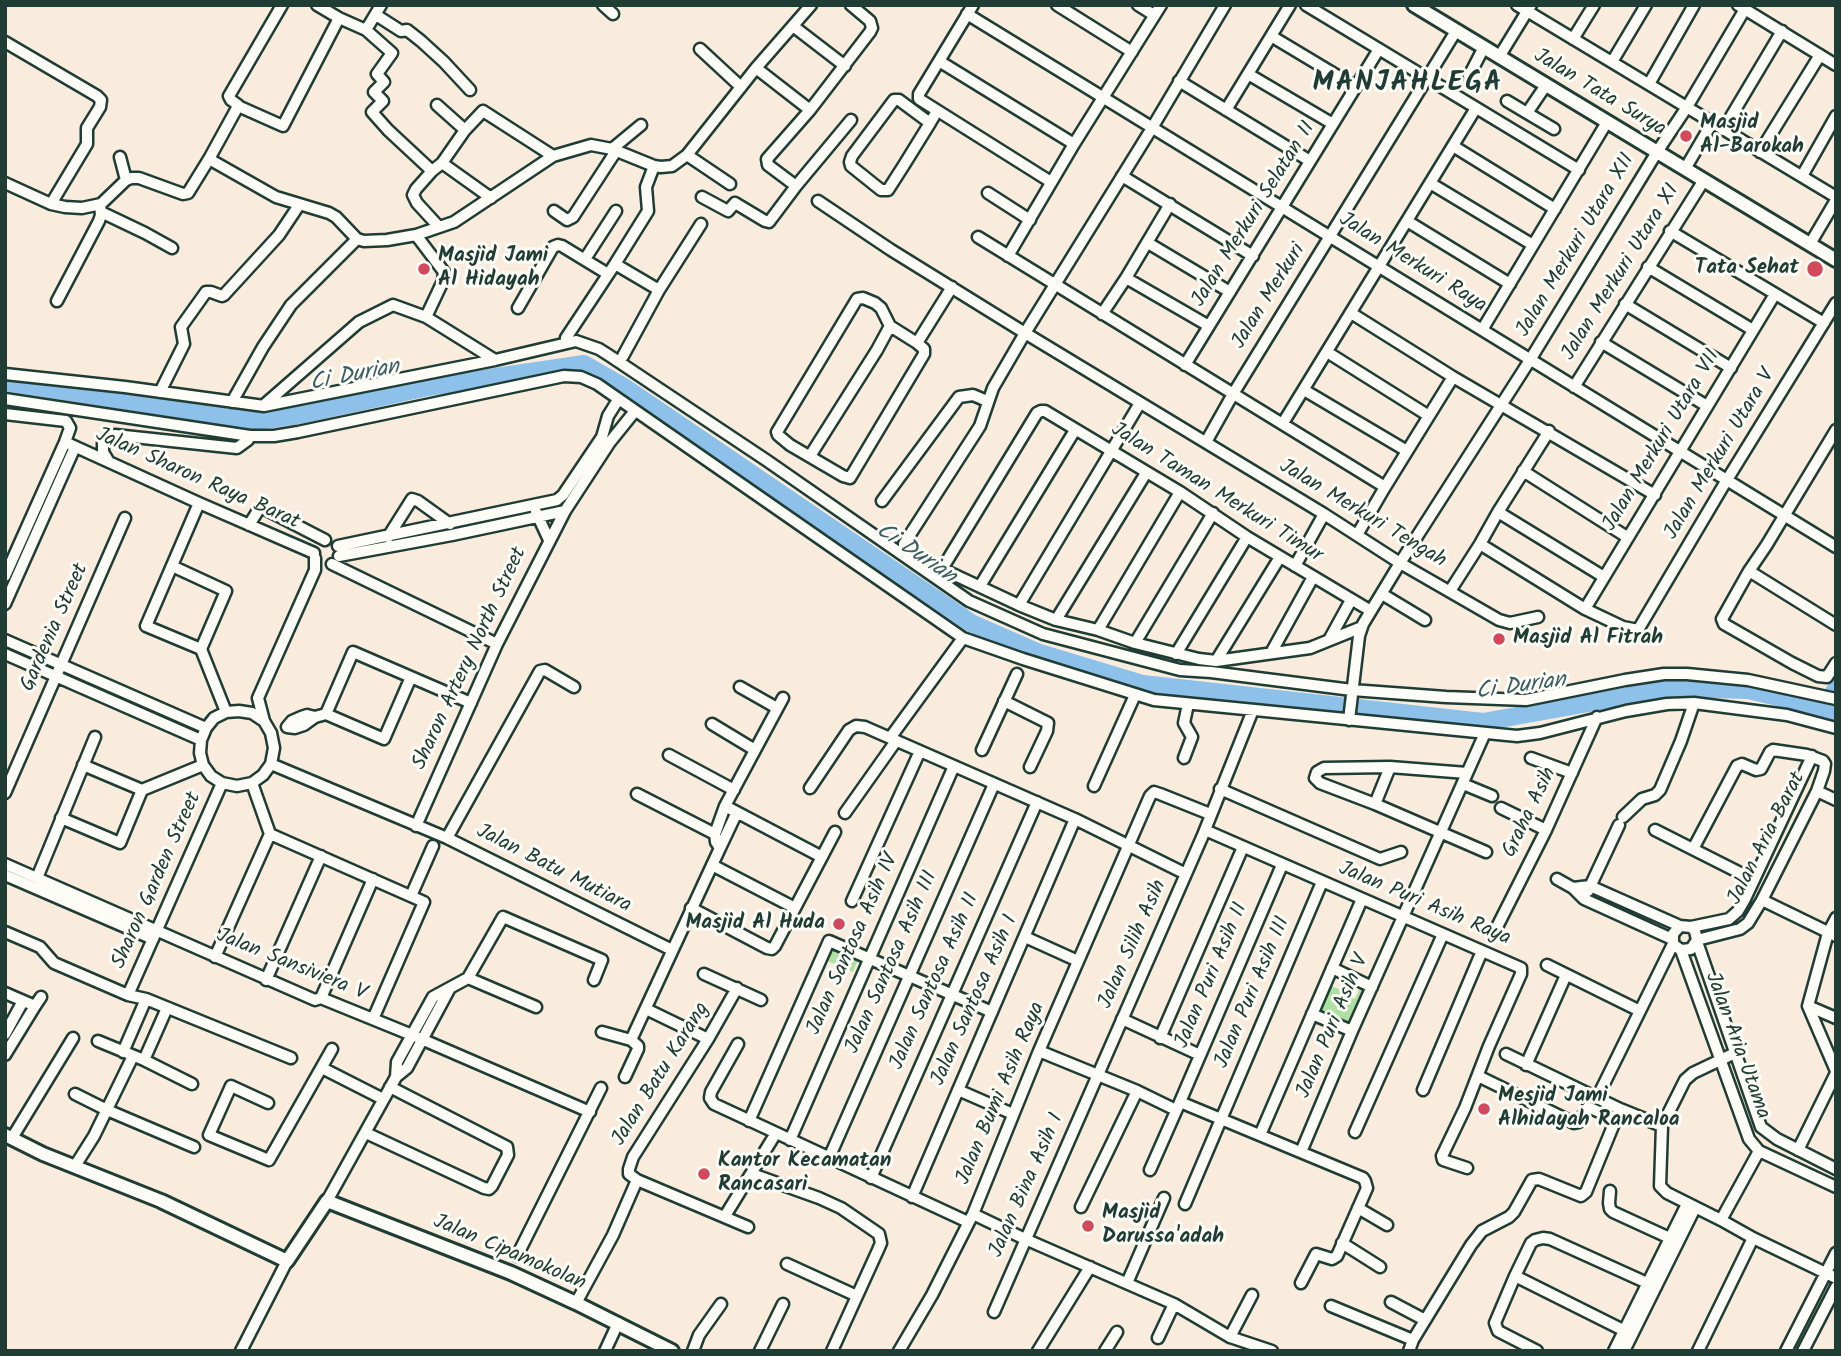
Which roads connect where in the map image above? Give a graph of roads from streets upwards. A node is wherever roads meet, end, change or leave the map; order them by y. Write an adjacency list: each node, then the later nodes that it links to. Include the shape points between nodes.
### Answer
1 (282, 5): 53 (street, via 229,96)
2 (603, 5): 20 (street)
3 (811, 5): 23 (street)
4 (851, 5): 39 (street, via 872,28)
5 (1057, 5): 33 (street)
6 (1138, 5): 21 (street)
7 (1161, 5): 21 (street)
8 (1225, 5): 44 (street)
9 (1290, 5): 27 (street)
10 (1306, 5): 32 (street)
11 (1414, 5): 25 (street, Jalan Tata Surya)
12 (1594, 5): 28 (street)
13 (1646, 5): 37 (street)
14 (1694, 5): 46 (street)
15 (323, 7): 22 (street)
16 (1525, 7): 28 (street); 35 (street)
17 (1742, 7): 26 (street); 54 (street, Jalan Merkuri Utara XII)
18 (378, 10): 24 (street); 49 (street, via 401,31 407,30 421,41)
19 (970, 10): 36 (street); 50 (street, Jalan Merkuri Raya)
20 (613, 14)
21 (1154, 15): 33 (street)
22 (339, 18): 24 (street); 53 (street, via 283,125)
23 (793, 26): 39 (street); 40 (street)
24 (366, 30): 85 (street, via 392,53 377,74 384,82 374,92 383,101 372,112)
25 (1456, 30): 30 (street, Jalan Tata Surya); 43 (street, Jalan Merkuri)
26 (1782, 32): 34 (street); 70 (street)
27 (1271, 36): 41 (street); 48 (street)
28 (1573, 39): 37 (street)
29 (5, 42): 100 (street, via 101,100 87,128 87,144)
30 (1484, 47): 35 (street, Jalan Tata Surya); 42 (street)
31 (700, 49): 47 (street)
32 (1379, 49): 43 (street); 48 (street, Jalan Merkuri Selatan II)
33 (1132, 52): 50 (street)
34 (1820, 55): 38 (street); 75 (street)
35 (1499, 57): 45 (street, Jalan Tata Surya)
36 (939, 61): 58 (street, via 919,94 919,99); 71 (street)
37 (1612, 62): 46 (street)
38 (1836, 65)
39 (845, 66): 56 (street)
40 (756, 68): 47 (street); 56 (street)
41 (1248, 74): 57 (street); 65 (street)
42 (1469, 76)
43 (1427, 78): 55 (street); 115 (street, Jalan Merkuri)
44 (1179, 81): 57 (street); 67 (street)
45 (1546, 85): 59 (street); 62 (street, Jalan Tata Surya)
46 (1649, 85): 54 (street)
47 (741, 87): 76 (street)
48 (1356, 87): 65 (street, Jalan Merkuri Selatan II)
49 (470, 90)
50 (1103, 98): 67 (street, Jalan Merkuri Raya); 71 (street)
51 (1507, 101): 59 (street)
52 (437, 105): 69 (street)
53 (238, 106): 79 (street)
54 (1687, 107): 64 (street); 74 (street, Jalan Merkuri Utara XII)
55 (1476, 108): 72 (street); 84 (street)
56 (810, 110): 94 (street, via 767,159 768,165)
57 (1226, 110): 80 (street)
58 (937, 111): 63 (street); 90 (street)
59 (1527, 113): 68 (street)
60 (1836, 116): 87 (street)
61 (851, 120): 94 (street)
62 (1607, 122): 74 (street, Jalan Tata Surya); 84 (street)
63 (930, 123): 63 (street, via 894,100 852,156 851,166 881,190 888,190)
64 (1712, 123): 70 (street); 83 (street)
65 (1333, 124): 80 (street, Jalan Merkuri Selatan II)
66 (641, 125): 73 (street)
67 (1152, 128): 86 (street); 104 (street, Jalan Merkuri Raya)
68 (1554, 129)
69 (465, 130): 77 (street, via 483,111); 81 (street)
70 (1723, 130): 75 (street)
71 (1074, 144): 90 (street)
72 (1452, 146): 92 (street); 105 (street)
73 (614, 150): 77 (street, via 590,145); 82 (street); 106 (street, via 573,217 567,220)
74 (1657, 152): 83 (street, Jalan Tata Surya); 155 (street, Jalan Merkuri Utara XII)
75 (1760, 152): 87 (street)
76 (687, 155): 82 (street, via 672,166); 93 (street)
77 (554, 156): 97 (street)
78 (120, 157): 88 (street)
79 (209, 159): 88 (street, via 185,195 139,178); 102 (street)
80 (1311, 161): 104 (street, Jalan Merkuri Selatan II)
81 (442, 163): 85 (street); 97 (street)
82 (654, 166): 125 (street, via 646,187 648,211)
83 (1685, 169): 89 (street, Jalan Tata Surya)
84 (1578, 170): 105 (street)
85 (432, 171): 111 (street, via 413,195)
86 (1122, 176): 101 (street); 131 (street)
87 (1801, 176): 98 (street)
88 (126, 180): 103 (street)
89 (1704, 180): 112 (street, Jalan Merkuri Utara XI); 118 (street, Jalan Tata Surya)
90 (1051, 182): 108 (street)
91 (5, 183): 100 (street)
92 (1430, 183): 109 (street); 119 (street)
93 (730, 184)
94 (796, 186): 96 (street, via 769,222 735,203 728,211)
95 (988, 193): 108 (street)
96 (702, 197)
97 (491, 198): 111 (street)
98 (1836, 199): 118 (street)
99 (818, 201): 132 (street, Jalan Merkuri Tengah)
100 (51, 204): 103 (street)
101 (1170, 204): 117 (street); 122 (street)
102 (299, 205): 116 (street, via 336,217); 162 (street, via 279,235 224,295 206,292 181,327 184,344)
103 (100, 208): 120 (street); 136 (street, via 100,218)
104 (1283, 208): 115 (street, Jalan Merkuri Raya); 122 (street, Jalan Merkuri Selatan II)
105 (1555, 209): 119 (street)
106 (554, 211)
107 (616, 211): 123 (street)
108 (1030, 220): 121 (street)
109 (1407, 221): 126 (street); 130 (street)
110 (701, 225): 133 (street)
111 (439, 227): 113 (street)
112 (1670, 231): 127 (street, Jalan Merkuri Utara XI); 135 (street)
113 (416, 235): 116 (street); 142 (street, via 444,272)
114 (978, 237): 121 (street)
115 (1330, 237): 126 (street, Jalan Merkuri Raya); 163 (street, Jalan Merkuri)
116 (357, 239): 167 (street, via 291,305)
117 (1147, 243): 129 (street); 134 (street)
118 (1810, 244): 124 (street, Jalan Tata Surya)
119 (1533, 245): 130 (street)
120 (172, 248)
121 (1008, 256): 131 (street)
122 (1253, 256): 134 (street, Jalan Merkuri Selatan II)
123 (585, 259): 128 (street); 139 (street, via 562,246 553,247)
124 (1836, 260)
125 (615, 264): 128 (street); 133 (street)
126 (1379, 267): 140 (street); 146 (street, Jalan Merkuri Raya)
127 (1648, 267): 138 (street, Jalan Merkuri Utara XI); 147 (street)
128 (608, 274): 149 (street)
129 (1126, 278): 141 (street); 145 (street)
130 (1510, 284): 146 (street)
131 (1056, 285): 141 (street); 148 (street)
132 (952, 287): 148 (street, Jalan Merkuri Tengah); 151 (street)
133 (659, 290): 153 (street)
134 (1230, 292): 145 (street, Jalan Merkuri Selatan II)
135 (1776, 294): 143 (street); 147 (street, Jalan Merkuri Utara VII)
136 (57, 301)
137 (1836, 303): 143 (street, Jalan Merkuri Utara V)
138 (1625, 304): 150 (street, Jalan Merkuri Utara XI); 157 (street)
139 (518, 308)
140 (1351, 313): 152 (street); 159 (street)
141 (1102, 314): 156 (street)
142 (426, 317): 154 (street); 170 (street, via 393,305 361,321)
143 (1824, 323): 191 (street, Jalan Merkuri Utara V)
144 (890, 326): 151 (street); 186 (street); 186 (street, via 875,303 863,298 854,303 777,432)
145 (1209, 326): 156 (street, Jalan Merkuri Selatan II)
146 (1482, 330): 155 (street, Jalan Merkuri Raya)
147 (1754, 330): 157 (street, Jalan Merkuri Utara VII)
148 (1025, 333): 166 (street); 168 (street, Jalan Merkuri Tengah)
149 (566, 338)
150 (1601, 342): 160 (street, Jalan Merkuri Utara XI); 171 (street)
151 (917, 343): 186 (street, via 924,349 923,357 848,479)
152 (1327, 352): 161 (street); 174 (street)
153 (623, 356)
154 (495, 360): 170 (street); 258 (street, via 576,341 599,349 969,601 1043,634 1180,670)
155 (1530, 360): 160 (street, Jalan Merkuri Raya); 169 (street, Jalan Merkuri Utara XII)
156 (1185, 365): 163 (street)
157 (1731, 368): 171 (street, Jalan Merkuri Utara VII)
158 (5, 373): 162 (street)
159 (1453, 377): 169 (street); 174 (street)
160 (1574, 387): 185 (street, Jalan Merkuri Raya)
161 (1304, 390): 175 (street); 183 (street)
162 (160, 392): 167 (street)
163 (1233, 394): 175 (street); 181 (street, Jalan Merkuri)
164 (5, 399): 165 (street, via 250,436 298,432 564,376 597,384)
165 (618, 400): 172 (street); 179 (street, via 608,416)
166 (988, 401): 195 (street, via 973,395 959,397); 222 (street, via 980,426 904,544 906,552)
167 (232, 402): 170 (street)
168 (1140, 403): 181 (street, Jalan Merkuri Tengah); 184 (street)
169 (1502, 405): 178 (street); 219 (street, Jalan Merkuri Utara XII)
170 (264, 406)
171 (1707, 406): 185 (street, Jalan Merkuri Utara VII)
172 (635, 411): 179 (street); 241 (street)
173 (5, 414): 182 (street, via 66,421)
174 (1429, 416): 183 (street)
175 (1283, 423): 192 (street)
176 (1075, 429): 184 (street, Jalan Taman Merkuri Timur); 222 (street, Jalan Taman Merkuri Timur, via 1045,411 1037,413); 227 (street)
177 (1836, 430): 202 (street)
178 (1549, 431): 189 (street); 194 (street)
179 (608, 437): 187 (street)
180 (248, 440): 188 (street, via 237,448 116,435 103,443)
181 (1206, 442): 201 (street, Jalan Merkuri Tengah)
182 (70, 445): 188 (street, Jalan Sharon Raya Barat); 224 (street); 231 (street)
183 (1408, 450): 192 (street)
184 (1111, 451): 190 (street, Jalan Taman Merkuri Timur); 232 (street)
185 (1680, 452): 191 (street, Jalan Merkuri Raya); 194 (street, Jalan Merkuri Utara VII)
186 (810, 456)
187 (591, 461): 197 (street, via 557,500); 198 (street, Sharon Artery North Street)
188 (109, 462): 196 (street, Jalan Sharon Raya Barat)
189 (1523, 471): 199 (street); 211 (street)
190 (1146, 473): 193 (street, Jalan Taman Merkuri Timur); 236 (street)
191 (1727, 481): 202 (street, Jalan Merkuri Raya); 233 (street, Jalan Merkuri Utara V, via 1638,630)
192 (1385, 487): 208 (street)
193 (1180, 492): 200 (street, Jalan Taman Merkuri Timur); 240 (street)
194 (1655, 495): 211 (street, Jalan Merkuri Utara VII)
195 (882, 501)
196 (199, 503): 206 (street, Jalan Sharon Raya Barat); 220 (street)
197 (532, 506): 203 (street); 205 (street)
198 (565, 511): 203 (street); 213 (street, Sharon Artery North Street)
199 (1498, 512): 214 (street); 226 (street)
200 (1213, 513): 210 (street, Jalan Taman Merkuri Timur); 244 (street)
201 (1325, 514): 208 (street, Jalan Merkuri Tengah); 221 (street)
202 (1784, 516): 215 (street, Jalan Merkuri Raya); 223 (street)
203 (539, 517): 207 (street); 213 (street)
204 (125, 518): 252 (street, Gardenia Street)
205 (450, 523): 207 (street); 209 (street); 209 (street, via 412,499)
206 (249, 525): 212 (street, via 263,508); 216 (street, Jalan Sharon Raya Barat)
207 (452, 535): 218 (street)
208 (1357, 535): 219 (street, Jalan Merkuri Tengah)
209 (388, 537): 218 (street)
210 (1247, 537): 217 (street, Jalan Taman Merkuri Timur); 249 (street)
211 (1627, 537): 226 (street, Jalan Merkuri Utara VII)
212 (325, 540): 216 (street, via 315,547); 218 (street, via 332,541)
213 (549, 540): 245 (street, Sharon Artery North Street)
214 (1480, 544): 228 (street); 233 (street)
215 (1836, 547)
216 (314, 556): 218 (street, Jalan Sharon Raya Barat, via 318,563)
217 (1280, 557): 221 (street, Jalan Taman Merkuri Timur); 250 (street)
218 (332, 562): 245 (street); 260 (street)
219 (1400, 563): 228 (street, Jalan Merkuri Tengah); 229 (street, Jalan Merkuri Utara XII)
220 (172, 566): 246 (street, via 226,591); 246 (street, via 146,626)
221 (1296, 566): 225 (street, Jalan Taman Merkuri Timur)
222 (942, 569): 227 (street)
223 (1749, 572): 238 (street); 251 (street, via 1722,620 1724,624 1818,676 1827,677)
224 (5, 576)
225 (1313, 577): 230 (street, Jalan Taman Merkuri Timur); 247 (street)
226 (1604, 577): 233 (street, Jalan Merkuri Utara VII)
227 (980, 586): 232 (street)
228 (1450, 591): 235 (street, Jalan Merkuri Tengah, via 1499,621)
229 (1381, 594): 234 (street, Jalan Merkuri Utara XII); 237 (street)
230 (1351, 600): 234 (street, Jalan Taman Merkuri Timur); 243 (street)
231 (5, 604)
232 (1019, 605): 236 (street)
233 (1585, 609)
234 (1371, 611): 239 (street, Jalan Merkuri Utara XII)
235 (1538, 617)
236 (1056, 620): 240 (street)
237 (1425, 620)
238 (1836, 625)
239 (1362, 627): 243 (street); 258 (street, Jalan Merkuri Utara XII)
240 (1098, 630): 244 (street)
241 (963, 638): 259 (street); 281 (street)
242 (5, 640): 252 (street)
243 (1329, 640): 247 (street, via 1310,648)
244 (1135, 643): 249 (street)
245 (497, 644): 264 (street, Sharon Artery North Street)
246 (201, 649): 270 (street)
247 (1271, 653): 250 (street)
248 (5, 654): 254 (street)
249 (1175, 654): 250 (street)
250 (1216, 661)
251 (1836, 663)
252 (61, 664): 254 (street, Gardenia Street); 276 (street)
253 (1017, 674): 263 (street)
254 (56, 676): 282 (street); 308 (street, Gardenia Street)
255 (411, 677): 264 (street); 271 (street, via 384,739); 271 (street, via 352,652)
256 (574, 687): 331 (street, via 540,670)
257 (740, 687): 267 (street)
258 (1352, 691): 262 (street, via 1526,700 1625,680 1687,674 1748,680); 272 (street, Jalan Merkuri Utara XII)
259 (1135, 695): 266 (street); 302 (street)
260 (258, 698): 268 (street); 274 (street)
261 (783, 698): 267 (street)
262 (1836, 699)
263 (1004, 701): 284 (street); 294 (street, via 1048,723)
264 (471, 703): 322 (street, Sharon Artery North Street)
265 (1694, 703): 273 (street); 277 (street, via 1787,715); 351 (street, via 1660,790 1642,799 1621,821)
266 (1188, 704): 269 (street); 288 (street, via 1184,723 1192,737)
267 (776, 708): 283 (street)
268 (239, 710): 270 (street); 274 (street)
269 (1253, 710): 272 (street); 304 (street, Jalan Silih Asih)
270 (226, 712): 276 (street)
271 (326, 714): 278 (street)
272 (1350, 715): 279 (street)
273 (1597, 718): 279 (street, via 1517,736); 297 (street, Graha Asih)
274 (264, 721): 278 (street)
275 (712, 724): 283 (street)
276 (206, 728): 282 (street)
277 (1836, 728)
278 (271, 733): 290 (street)
279 (1485, 733): 296 (street, Jalan Puri Asih V)
280 (95, 737): 291 (street)
281 (893, 739): 285 (street); 303 (street, via 865,727 852,728); 317 (street)
282 (201, 740): 292 (street)
283 (755, 750): 306 (street)
284 (982, 750)
285 (920, 751): 293 (street); 357 (street)
286 (669, 755): 306 (street)
287 (1812, 756): 307 (street, Jalan Aria Barat, via 1825,764); 321 (street, Jalan Aria Barat); 336 (street, via 1773,750 1761,769 1739,765)
288 (1184, 758)
289 (1531, 758): 297 (street)
290 (271, 764): 299 (street); 322 (street, Jalan Batu Mutiara)
291 (83, 765): 305 (street); 319 (street)
292 (204, 765): 298 (street); 305 (street)
293 (954, 766): 300 (street); 375 (street, Jalan Santosa Asih IV)
294 (1030, 767)
295 (1390, 767): 296 (street); 313 (street); 313 (street, via 1317,772 1315,778 1320,783)
296 (1467, 773): 301 (street, Jalan Puri Asih V)
297 (1572, 773): 325 (street, Graha Asih)
298 (222, 783): 299 (street); 367 (street, Sharon Garden Street)
299 (252, 783): 329 (street)
300 (994, 784): 312 (street); 381 (street, Jalan Santosa Asih III)
301 (1463, 784): 310 (street); 328 (street, Jalan Puri Asih V)
302 (1094, 786)
303 (810, 788)
304 (1220, 789): 318 (street, Jalan Silih Asih); 337 (street, via 1380,859)
305 (142, 790): 319 (street, via 120,843)
306 (734, 790): 314 (street)
307 (1816, 791): 311 (street); 323 (street, Jalan Aria Barat)
308 (5, 793)
309 (637, 794): 330 (street)
310 (1492, 796)
311 (1836, 800)
312 (1037, 802): 320 (street); 389 (street, Jalan Santosa Asih II)
313 (1375, 804): 328 (street)
314 (725, 806): 316 (street); 330 (street)
315 (1501, 808): 325 (street)
316 (737, 812): 335 (street); 340 (street)
317 (845, 813)
318 (1210, 814): 324 (street, Jalan Silih Asih); 333 (street, Jalan Bumi Asih Raya, via 1154,793)
319 (61, 818): 346 (street)
320 (1075, 819): 333 (street); 369 (street, Jalan Santosa Asih I)
321 (1782, 821): 323 (street); 349 (street, Jalan Aria Barat)
322 (416, 826): 331 (street, Jalan Batu Mutiara)
323 (1797, 828): 356 (street, Jalan Aria Barat)
324 (1205, 830): 334 (street, Jalan Puri Asih Raya); 345 (street, Jalan Silih Asih)
325 (1546, 830): 362 (street, Graha Asih)
326 (1655, 830): 336 (street)
327 (835, 832): 340 (street)
328 (1441, 833): 338 (street); 360 (street, Jalan Puri Asih V)
329 (270, 834): 339 (street); 374 (street)
330 (715, 834): 335 (street)
331 (447, 838): 372 (street, Jalan Batu Mutiara)
332 (433, 846): 353 (street)
333 (1128, 846): 345 (street); 376 (street, Jalan Bumi Asih Raya)
334 (1244, 847): 343 (street, Jalan Puri Asih Raya); 409 (street)
335 (720, 848): 342 (street)
336 (1693, 849): 349 (street)
337 (1401, 852)
338 (1486, 852)
339 (321, 856): 347 (street); 384 (street)
340 (822, 857): 359 (street)
341 (5, 864): 346 (street)
342 (712, 865): 358 (street); 359 (street)
343 (1282, 865): 350 (street, Jalan Puri Asih Raya); 420 (street, Jalan Puri Asih II)
344 (5, 874): 367 (street)
345 (1185, 874): 403 (street, Jalan Silih Asih)
346 (37, 878): 367 (street)
347 (373, 879): 353 (street); 390 (street)
348 (1557, 879): 352 (street)
349 (1754, 880): 364 (street, Jalan Aria Barat, via 1729,919)
350 (1322, 882): 354 (street, Jalan Puri Asih Raya); 445 (street, Jalan Puri Asih III)
351 (1590, 886): 352 (street); 355 (street); 363 (street)
352 (1573, 888): 355 (street)
353 (411, 896): 402 (street, via 424,902)
354 (1362, 899): 360 (street, Jalan Puri Asih Raya); 378 (street)
355 (1584, 899): 371 (street)
356 (1762, 900): 368 (street); 370 (street, Jalan Aria Barat, via 1745,927)
357 (852, 901)
358 (691, 908): 359 (street, via 772,949); 372 (street)
359 (795, 908)
360 (1403, 917): 366 (street, Jalan Puri Asih Raya); 385 (street, Jalan Puri Asih V)
361 (1836, 918): 368 (street)
362 (1498, 925)
363 (1679, 926): 364 (street); 371 (street)
364 (1691, 927): 370 (street)
365 (5, 932): 388 (street, via 40,947 54,962)
366 (1443, 934): 373 (street, Jalan Puri Asih Raya); 448 (street)
367 (155, 935): 374 (street, Jalan Sansiviera V); 388 (street, Sharon Garden Street)
368 (1832, 935): 394 (street)
369 (1025, 937): 376 (street); 399 (street, Jalan Santosa Asih I)
370 (1697, 941): 371 (street, via 1691,949); 416 (street, Jalan Aria Utama)
371 (1675, 944): 398 (street); 423 (street, Jalan Aria Utama)
372 (672, 950): 397 (street)
373 (1482, 951): 428 (street, Jalan Puri Asih Raya, via 1522,972); 434 (street)
374 (215, 957): 384 (street, Jalan Sansiviera V)
375 (869, 958): 381 (street); 446 (street, via 829,941); 453 (street, Jalan Santosa Asih IV)
376 (1078, 961): 415 (street, Jalan Bumi Asih Raya)
377 (1547, 965): 380 (street)
378 (1332, 968): 385 (street); 400 (street)
379 (704, 974): 386 (street)
380 (1566, 975): 398 (street); 424 (street)
381 (908, 976): 389 (street); 458 (street, Jalan Santosa Asih III)
382 (468, 978): 383 (street, via 503,917 602,960); 395 (street); 407 (street, via 433,997)
383 (594, 979)
384 (266, 980): 390 (street, Jalan Sansiviera V, via 315,1000)
385 (1372, 987): 404 (street, Jalan Puri Asih V)
386 (737, 988): 392 (street); 410 (street, Jalan Batu Karang)
387 (5, 993): 393 (street)
388 (128, 995): 391 (street)
389 (951, 995): 399 (street); 464 (street, Jalan Santosa Asih II)
390 (321, 998): 402 (street, Jalan Sansiviera V)
391 (146, 999): 396 (street); 418 (street)
392 (761, 1000)
393 (23, 1001): 406 (street); 417 (street, via 38,1002)
394 (1808, 1006): 401 (street); 426 (street)
395 (536, 1007)
396 (167, 1008): 421 (street); 422 (street)
397 (646, 1009): 410 (street); 411 (street)
398 (1640, 1011): 437 (street)
399 (992, 1012): 433 (street, Jalan Santosa Asih I)
400 (1312, 1014): 404 (street); 451 (street)
401 (1836, 1018)
402 (373, 1019): 407 (street, Jalan Sansiviera V)
403 (1122, 1019): 409 (street); 427 (street, Jalan Silih Asih)
404 (1352, 1031): 457 (street, Jalan Puri Asih V)
405 (602, 1032): 411 (street)
406 (5, 1034)
407 (417, 1037): 431 (street, via 397,1062); 442 (street, Jalan Sansiviera V)
408 (73, 1038): 452 (street)
409 (1160, 1038): 420 (street)
410 (708, 1039): 465 (street, Jalan Batu Karang, via 633,1157 629,1174)
411 (631, 1040): 429 (street, via 638,1049)
412 (97, 1041): 418 (street)
413 (738, 1044): 446 (street, via 710,1098)
414 (332, 1049): 425 (street)
415 (1039, 1051): 427 (street); 443 (street, Jalan Bumi Asih Raya)
416 (1735, 1053): 423 (street); 455 (street, Jalan Aria Utama, via 1761,1127)
417 (6, 1054)
418 (128, 1054): 422 (street); 441 (street)
419 (1506, 1054): 424 (street)
420 (1200, 1055): 440 (street, Jalan Puri Asih II)
421 (290, 1058)
422 (144, 1060): 430 (street)
423 (1720, 1060): 447 (street, via 1690,1074); 456 (street, Jalan Aria Utama, via 1746,1132)
424 (1526, 1065): 437 (street)
425 (322, 1068): 438 (street); 439 (street, via 269,1160 209,1135 232,1086)
426 (1836, 1072): 455 (street)
427 (1097, 1075): 435 (street); 481 (street, Jalan Bina Asih I)
428 (1478, 1076): 444 (street, via 1574,1123 1588,1107); 460 (street, via 1442,1156)
429 (625, 1077)
430 (192, 1084)
431 (390, 1087): 438 (street); 449 (street, via 507,1147 508,1155 492,1186 484,1188)
432 (601, 1088): 442 (street)
433 (958, 1090): 443 (street); 468 (street, Jalan Santosa Asih I)
434 (1423, 1090)
435 (1137, 1091): 440 (street); 473 (street)
436 (75, 1094): 441 (street)
437 (1597, 1098): 444 (street)
438 (383, 1099): 449 (street)
439 (268, 1103)
440 (1178, 1106): 445 (street); 462 (street, Jalan Puri Asih II)
441 (107, 1110): 454 (street); 459 (street)
442 (590, 1112): 485 (street)
443 (1013, 1114): 476 (street, Jalan Bumi Asih Raya)
444 (1617, 1114): 447 (street); 506 (street, via 1586,1192 1581,1196 1532,1180 1514,1212 1482,1231 1471,1245)
445 (1222, 1119): 451 (street); 471 (street, Jalan Puri Asih III)
446 (749, 1121): 450 (street)
447 (1662, 1126): 472 (street, via 1660,1186)
448 (1356, 1132)
449 (366, 1133): 470 (street)
450 (776, 1133): 453 (street); 463 (street)
451 (1260, 1135): 457 (street)
452 (8, 1136): 459 (street)
453 (790, 1140): 458 (street)
454 (194, 1147)
455 (1798, 1150): 461 (street, Jalan Aria Utama)
456 (1759, 1151): 466 (street, Jalan Aria Utama); 477 (street)
457 (1301, 1152): 474 (street, via 1365,1181 1367,1188)
458 (829, 1158): 464 (street)
459 (75, 1166): 486 (street)
460 (1468, 1168)
461 (1836, 1168)
462 (1150, 1170)
463 (752, 1174): 475 (street); 498 (street, via 841,1208 879,1234 881,1243)
464 (871, 1178): 468 (street)
465 (637, 1180): 475 (street, Jalan Batu Karang); 500 (street, Jalan Batu Karang)
466 (1836, 1187)
467 (1610, 1191): 482 (street, via 1613,1212)
468 (912, 1197): 476 (street)
469 (1164, 1198): 493 (street)
470 (327, 1201): 486 (street); 500 (street, Jalan Cipamokolan)
471 (1185, 1204)
472 (1691, 1206): 477 (street); 482 (street)
473 (1081, 1207)
474 (1358, 1208): 478 (street); 483 (street)
475 (725, 1216): 479 (street, Jalan Batu Karang)
476 (971, 1218): 481 (street); 519 (street, Jalan Bumi Asih Raya)
477 (1721, 1220): 480 (street)
478 (1387, 1225)
479 (748, 1227)
480 (1753, 1238): 490 (street); 526 (street)
481 (1026, 1239): 489 (street); 505 (street, Jalan Bina Asih I)
482 (1674, 1240): 495 (street)
483 (1342, 1243): 488 (street); 494 (street, via 1335,1258 1314,1255)
484 (1836, 1252): 490 (street)
485 (517, 1256)
486 (287, 1261): 514 (street)
487 (787, 1264): 498 (street)
488 (1380, 1266)
489 (1090, 1267): 493 (street); 520 (street)
490 (1825, 1273): 492 (street); 527 (street)
491 (1515, 1276): 495 (street, via 1531,1242 1543,1238); 509 (street); 523 (street, via 1495,1326)
492 (1836, 1278)
493 (1127, 1283): 503 (street)
494 (1301, 1283)
495 (1651, 1285): 509 (street)
496 (1836, 1287): 528 (street)
497 (1252, 1295): 510 (street)
498 (857, 1296): 518 (street)
499 (1391, 1302): 506 (street)
500 (576, 1303): 507 (street, Jalan Cipamokolan)
501 (721, 1304): 516 (street)
502 (783, 1304): 517 (street)
503 (1174, 1304): 510 (street); 511 (street)
504 (1331, 1306): 512 (street)
505 (994, 1312)
506 (1424, 1320): 512 (street)
507 (618, 1323): 513 (street, Jalan Cipamokolan); 515 (street)
508 (1117, 1332): 521 (street)
509 (1628, 1333): 524 (street); 525 (street)
510 (1230, 1337): 522 (street)
511 (1158, 1338)
512 (1411, 1346)
513 (665, 1349)
514 (241, 1351)
515 (605, 1351)
516 (693, 1351)
517 (760, 1351)
518 (832, 1351)
519 (899, 1351)
520 (1038, 1351)
521 (1105, 1351)
522 (1272, 1351)
523 (1536, 1351)
524 (1614, 1351)
525 (1624, 1351)
526 (1698, 1351)
527 (1786, 1351)
528 (1804, 1351)

